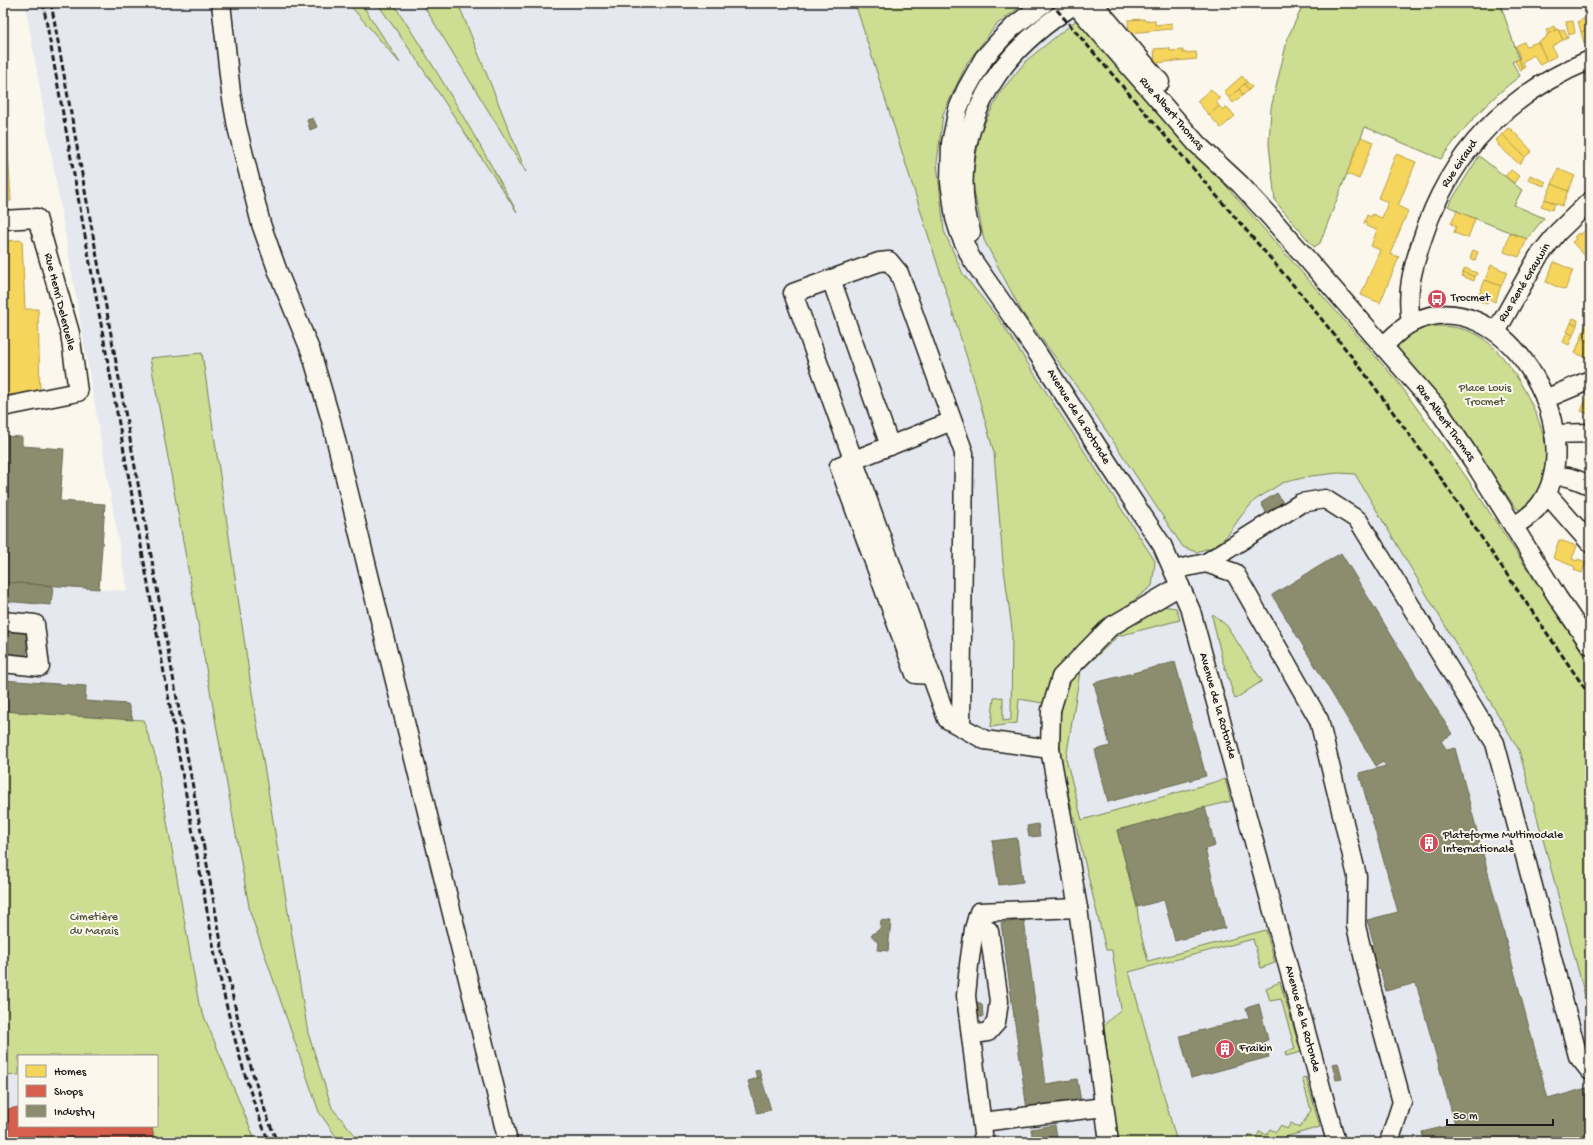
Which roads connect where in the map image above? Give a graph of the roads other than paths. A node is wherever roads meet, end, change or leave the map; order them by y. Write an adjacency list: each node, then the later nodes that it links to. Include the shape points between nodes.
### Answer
1 (221, 3): 39 (street, via 231,93 253,195 270,252 311,352 332,420)
2 (1044, 3): 8 (street, Avenue de la Rotonde, via 1014,26 984,58 961,102 951,143 949,164 952,200 960,234 971,258)
3 (1080, 3): 8 (street, Avenue de la Rotonde, via 1048,23 1022,45 1001,69 983,98 969,137 964,175 969,226 982,262); 11 (street, Rue Albert Thomas, via 1208,138 1273,220)
4 (1590, 60): 9 (street, Rue Giraud, via 1545,81 1510,106 1479,136 1457,165 1445,183 1434,208 1415,262 1408,304)
5 (1590, 201): 10 (street, Rue René Grauwin, via 1558,232 1538,257)
6 (3, 220): 14 (street, Rue Henri Deleruelle, via 37,218 70,333 78,392)
7 (831, 279): 15 (street, via 879,262 889,261 899,273); 18 (street); 20 (street, via 793,292)
8 (1009, 310): 27 (street, Avenue de la Rotonde, via 1162,545)
9 (1411, 323): 10 (street, via 1436,316 1460,316 1472,319); 11 (street)
10 (1496, 332): 13 (street, via 1515,350 1537,382)
11 (1383, 346): 24 (street, Rue Albert Thomas, via 1453,431)
12 (1590, 380): 13 (street)
13 (1545, 399): 17 (street)
14 (3, 407)
15 (952, 421): 18 (street); 31 (street, via 964,453)
16 (1590, 433): 17 (street)
17 (1554, 434): 19 (street)
18 (890, 446): 20 (street)
19 (1555, 454): 21 (street); 23 (street)
20 (853, 460): 31 (street, via 947,719)
21 (1590, 474)
22 (1590, 485): 23 (street, via 1556,476)
23 (1549, 486): 24 (street, via 1534,512); 25 (street)
24 (1514, 526): 29 (street, Rue Albert Thomas)
25 (1590, 543)
26 (1206, 563): 27 (street); 36 (street, via 1301,503 1325,499 1358,520 1495,743 1578,1056); 43 (street, via 1235,573 1319,720 1357,876 1356,926 1402,1102)
27 (1176, 578): 32 (street, via 1110,627 1061,677 1051,710); 42 (street, Avenue de la Rotonde, via 1191,611)
28 (3, 621): 30 (street, via 35,624 40,667)
29 (1590, 645)
30 (3, 663)
31 (961, 727): 32 (street, via 985,740)
32 (1050, 749): 33 (street)
33 (1078, 908): 34 (street, via 979,912); 37 (street)
34 (977, 919): 35 (street, via 966,996); 35 (street, via 989,930 998,1001 996,1023 988,1032)
35 (971, 1034): 38 (street)
36 (1590, 1071)
37 (1104, 1107): 38 (street); 41 (street)
38 (982, 1122): 40 (street)
39 (508, 1142)
40 (984, 1142)
41 (1109, 1142)
42 (1336, 1142)
43 (1389, 1142)

